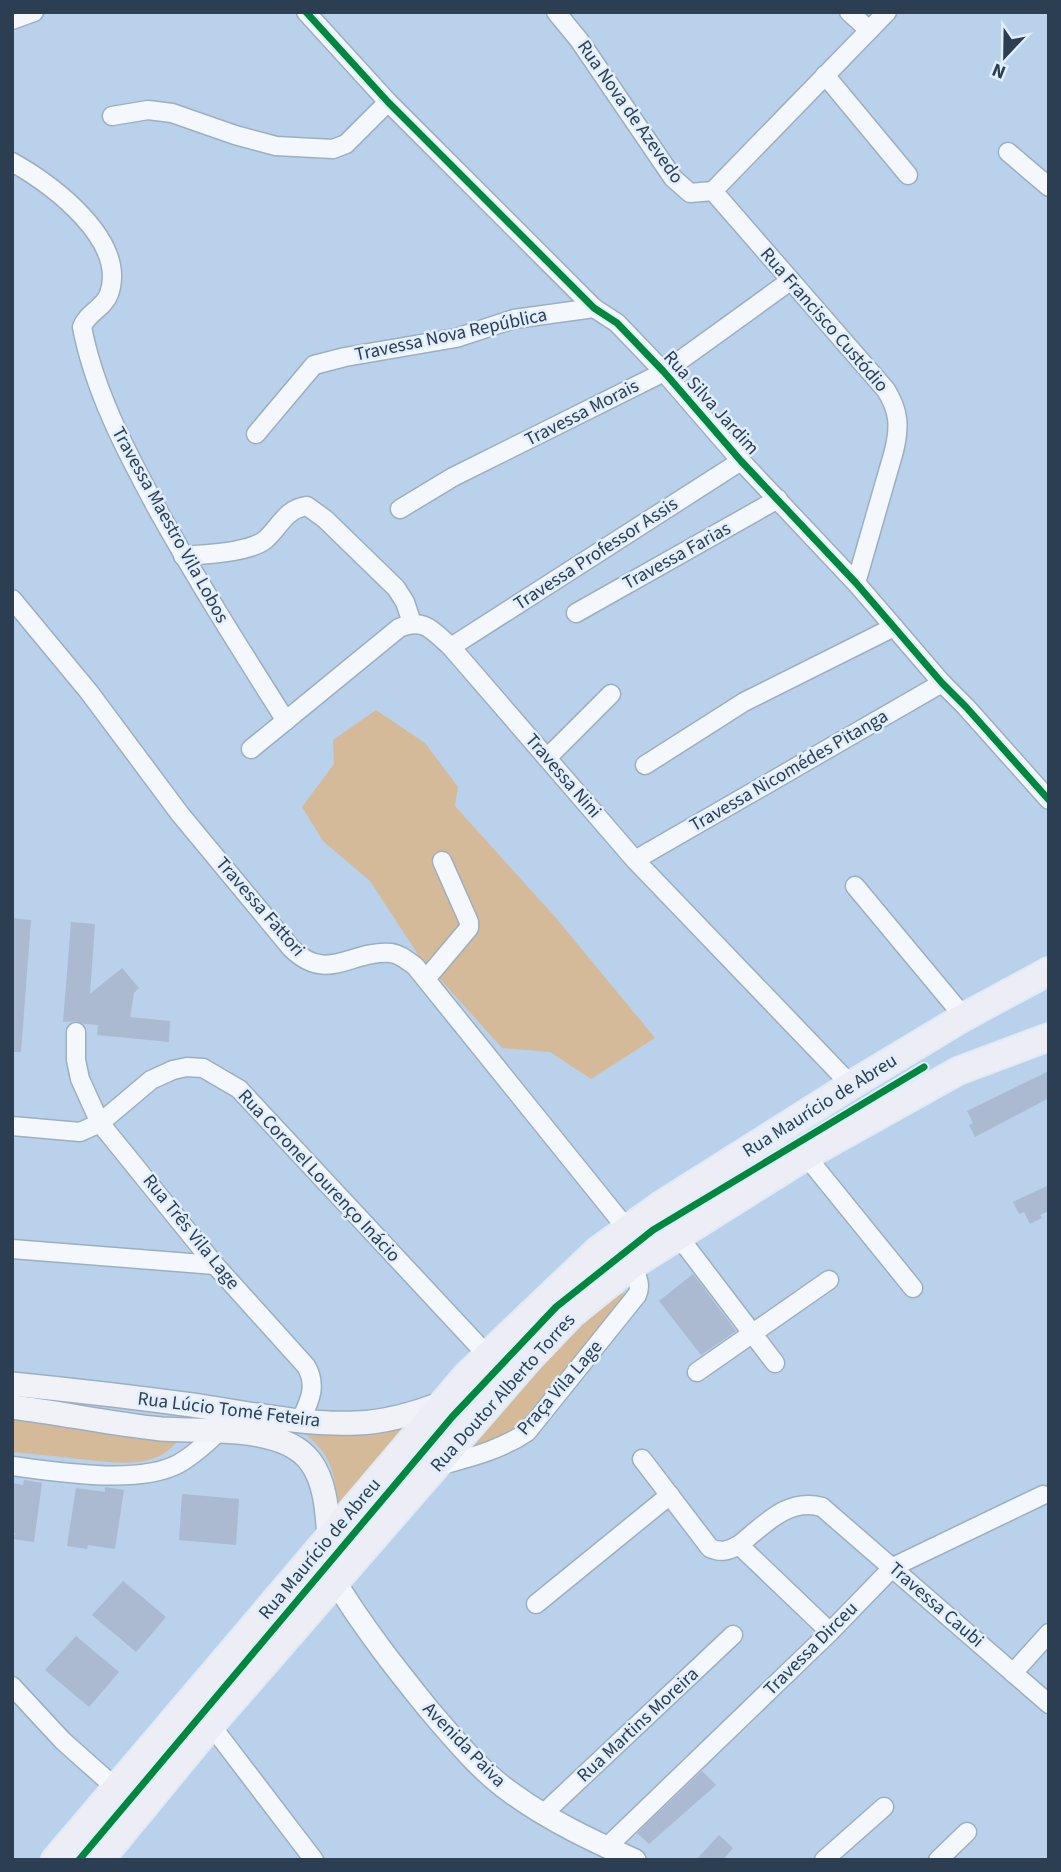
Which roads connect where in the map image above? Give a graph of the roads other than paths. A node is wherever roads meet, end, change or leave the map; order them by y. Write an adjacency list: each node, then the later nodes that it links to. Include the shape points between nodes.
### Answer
1 (34, 12): 6 (street)
2 (306, 12): 9 (street, Rua Silva Jardim)
3 (556, 12): 15 (street, Rua Nova de Azevedo, via 673,178 691,193)
4 (849, 12): 7 (street)
5 (887, 12): 7 (street)
6 (12, 20)
7 (869, 30): 8 (street)
8 (825, 75): 13 (street); 15 (street)
9 (388, 102): 10 (street, via 346,144 333,149 276,146 172,113 148,110); 17 (street, Rua Silva Jardim)
10 (112, 116)
11 (1008, 152): 14 (street)
12 (12, 162): 23 (street, Travessa Maestro Vila Lobos, via 68,201 103,245 112,283 104,303 85,319 84,336 108,411)
13 (908, 175)
14 (1049, 187)
15 (713, 191): 16 (street, Rua Francisco Custódio)
16 (790, 281): 18 (street, Travessa Morais); 24 (street, Rua Francisco Custódio, via 886,390 898,413 894,451)
17 (594, 308): 18 (street, Rua Silva Jardim, via 617,323); 19 (street, Travessa Nova República, via 514,319 456,338 314,365)
18 (664, 372): 20 (street, Rua Silva Jardim); 22 (street, Travessa Morais, via 453,477)
19 (256, 434)
20 (741, 461): 21 (street, Rua Silva Jardim); 29 (street, Travessa Professor Assis)
21 (778, 499): 24 (street, Rua Silva Jardim); 26 (street, Travessa Farias)
22 (400, 509)
23 (183, 556): 27 (street, via 256,544 288,514 307,506 396,588); 32 (street, Travessa Maestro Vila Lobos)
24 (856, 583): 28 (street, Rua Silva Jardim)
25 (12, 598): 41 (street, Travessa Fattori, via 180,814 302,959 324,965 392,953 415,966)
26 (576, 613)
27 (412, 622): 29 (street, Travessa Nini); 32 (street)
28 (894, 627): 30 (street, Rua Silva Jardim); 35 (street, via 744,702)
29 (451, 646): 34 (street, Travessa Nini)
30 (942, 683): 36 (street, Rua Silva Jardim); 37 (street, Travessa Nicomédes Pitanga)
31 (611, 694): 34 (street)
32 (286, 721): 33 (street)
33 (251, 748)
34 (547, 758): 37 (street, Travessa Nini)
35 (645, 765)
36 (1048, 799)
37 (635, 860): 45 (street, Travessa Nini)
38 (442, 861): 41 (street, via 469,928)
39 (855, 886): 42 (street)
40 (1049, 971): 42 (main road, Rua Maurício de Abreu)
41 (426, 979): 49 (street, Travessa Fattori)
42 (964, 1017): 45 (main road, Rua Maurício de Abreu)
43 (76, 1032): 46 (street, Rua Três Vila Lage, via 80,1079)
44 (1049, 1037): 48 (main road, Rua Doutor Alberto Torres, via 958,1071)
45 (851, 1085): 49 (main road, Rua Maurício de Abreu)
46 (100, 1122): 47 (street, Rua Coronel Lourenço Inácio, via 80,1132); 53 (street, Rua Três Vila Lage); 58 (street, Rua Coronel Lourenço Inácio, via 151,1080 173,1070 204,1068 231,1084)
47 (12, 1126)
48 (806, 1156): 50 (main road, Rua Doutor Alberto Torres); 56 (street)
49 (627, 1229): 52 (main road, Rua Maurício de Abreu)
50 (679, 1237): 54 (main road, Rua Doutor Alberto Torres); 57 (street)
51 (12, 1249): 53 (street)
52 (597, 1251): 54 (street, via 620,1255); 58 (main road, Rua Maurício de Abreu)
53 (215, 1265): 64 (street, Rua Três Vila Lage, via 311,1374 313,1389)
54 (631, 1266): 68 (main road, Rua Doutor Alberto Torres, via 564,1323); 68 (street, Praça Vila Lage, via 639,1281 637,1295 527,1432 493,1450)
55 (829, 1280): 57 (street)
56 (914, 1288)
57 (753, 1332): 59 (street); 60 (street)
58 (487, 1355): 62 (main road, Rua Maurício de Abreu)
59 (775, 1363)
60 (697, 1372)
61 (12, 1384): 64 (main road, Rua Lúcio Tomé Feteira)
62 (445, 1402): 64 (main road, Rua Lúcio Tomé Feteira, via 384,1420); 71 (main road, Rua Maurício de Abreu)
63 (12, 1407): 65 (main road, Rua Lúcio Tomé Feteira, via 162,1429)
64 (300, 1422)
65 (221, 1430): 67 (street, via 189,1457 153,1473); 71 (main road, Rua Lúcio Tomé Feteira, via 268,1437 310,1460 324,1494)
66 (642, 1459): 70 (street)
67 (12, 1466)
68 (435, 1467): 74 (main road, Rua Doutor Alberto Torres)
69 (1043, 1494): 73 (street, Travessa Dirceu)
70 (670, 1495): 72 (street, via 710,1548 724,1551); 75 (street)
71 (329, 1538): 83 (main road, Rua Maurício de Abreu)
72 (739, 1545): 73 (street, Travessa Caubi, via 802,1503 822,1507); 76 (street)
73 (893, 1567): 76 (street, Travessa Dirceu); 79 (street, Travessa Caubi)
74 (335, 1581): 82 (main road, Rua Doutor Alberto Torres); 85 (street, Avenida Paiva, via 400,1675 440,1722 492,1777)
75 (536, 1604)
76 (830, 1632): 87 (street, Travessa Dirceu)
77 (1049, 1633): 79 (street)
78 (733, 1635): 85 (street, Rua Martins Moreira)
79 (1013, 1673): 81 (street, Travessa Caubi)
80 (12, 1686): 83 (street, via 63,1741)
81 (1049, 1704)
82 (211, 1725): 89 (main road, Rua Doutor Alberto Torres); 90 (street)
83 (117, 1789): 88 (main road, Rua Maurício de Abreu)
84 (884, 1808): 92 (street)
85 (543, 1814): 87 (street, Avenida Paiva)
86 (967, 1832): 93 (street)
87 (607, 1847): 91 (street, Avenida Paiva)
88 (55, 1860)
89 (100, 1860)
90 (314, 1860)
91 (635, 1860)
92 (824, 1860)
93 (938, 1860)

